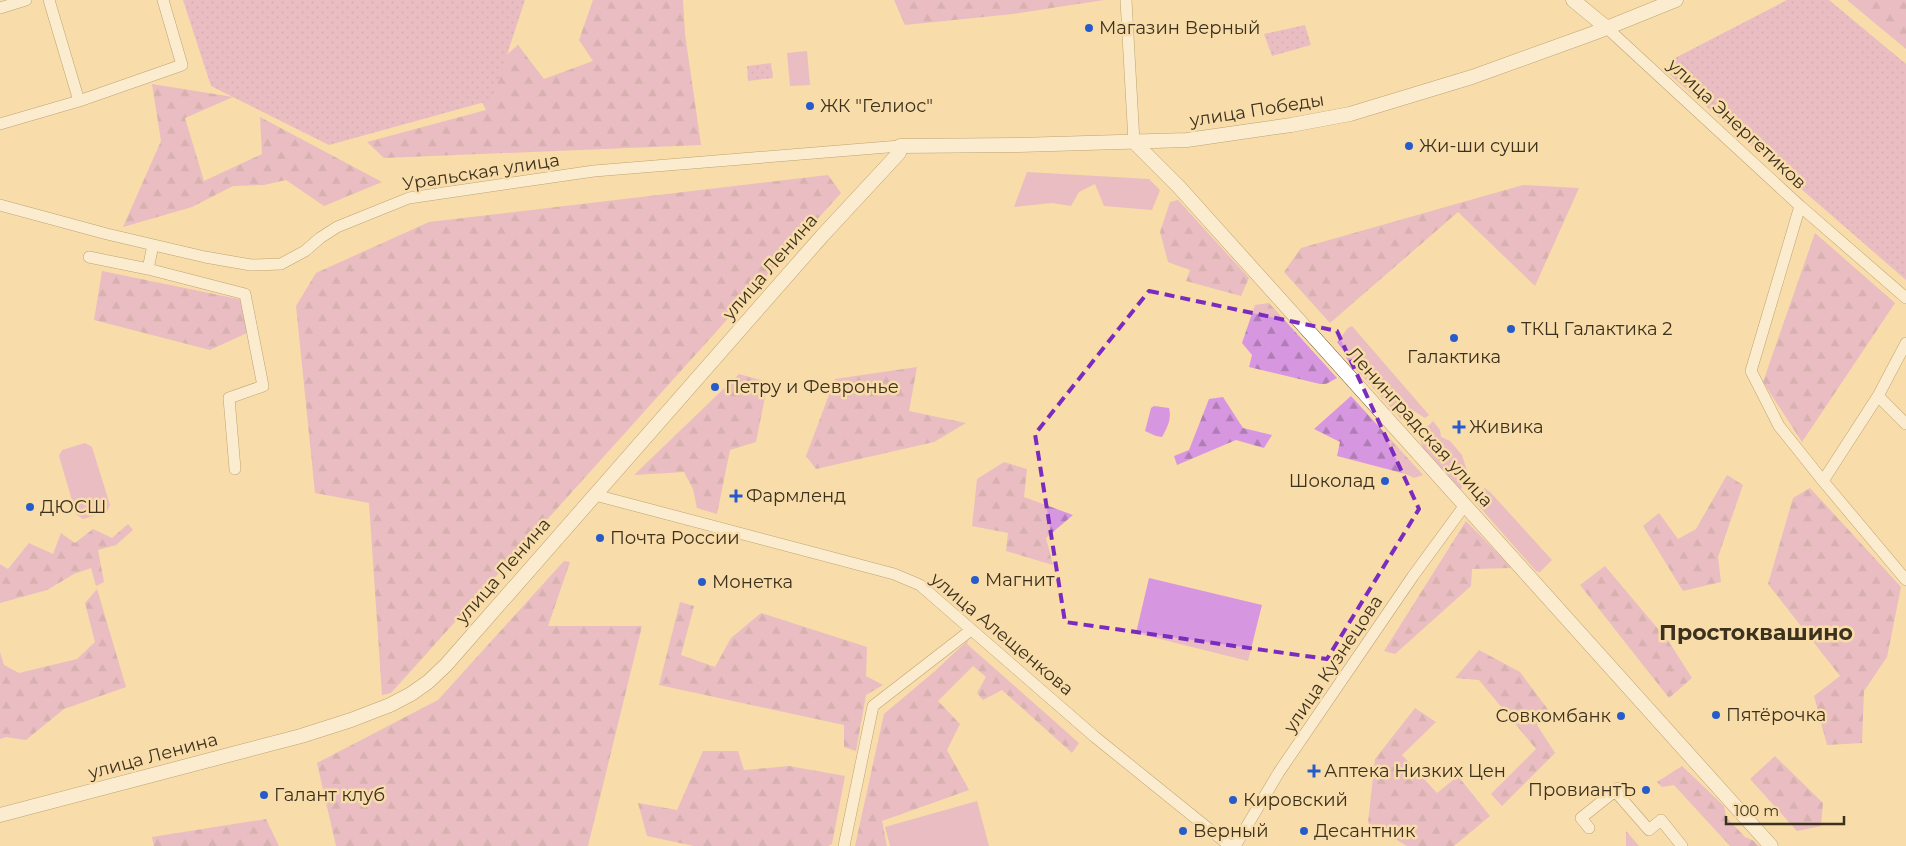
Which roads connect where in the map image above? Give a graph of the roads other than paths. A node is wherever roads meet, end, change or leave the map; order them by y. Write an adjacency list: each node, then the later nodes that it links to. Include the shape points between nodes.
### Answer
1 (26, 0): 7 (street)
2 (49, 0): 9 (street)
3 (162, 0): 9 (street, via 182,65)
4 (1126, 0): 11 (street)
5 (1573, 0): 8 (main road, улица Энергетиков)
6 (1676, 0): 8 (main road, улица Победы)
7 (0, 8)
8 (1606, 28): 11 (main road, улица Победы, via 1472,78 1350,114 1187,140); 14 (street, улица Энергетиков)
9 (79, 100): 10 (street)
10 (0, 124)
11 (1134, 142): 12 (main road, улица Победы); 25 (main road, Ленинградская улица, via 1179,187)
12 (900, 146): 15 (street, Уральская улица, via 594,171 409,198 337,227 306,251 281,264 251,265); 24 (main road, улица Ленина, via 899,153)
13 (0, 205): 15 (street, Уральская улица)
14 (1800, 206): 18 (street); 23 (street, улица Энергетиков, via 1752,371 1780,426)
15 (154, 245): 17 (street)
16 (89, 257): 17 (street)
17 (148, 269): 22 (street, via 245,294 263,386 229,398)
18 (1906, 298)
19 (1906, 343): 20 (street)
20 (1878, 396): 21 (street); 23 (street)
21 (1906, 424)
22 (235, 469)
23 (1823, 481): 26 (street, улица Энергетиков)
24 (595, 495): 27 (street, улица Алещенкова, via 894,574 920,585); 28 (main road, улица Ленина, via 446,665 428,682 390,706 301,736)
25 (1465, 505): 32 (street, улица Кузнецова, via 1279,772); 34 (main road, Ленинградская улица)
26 (1906, 580)
27 (971, 630): 30 (street, via 873,706); 31 (street, улица Алещенкова, via 1095,737)
28 (0, 815)
29 (1590, 828): 33 (street, via 1581,818 1616,789 1649,830 1661,820)
30 (844, 846)
31 (1230, 846)
32 (1235, 846)
33 (1682, 846)
34 (1771, 846)

